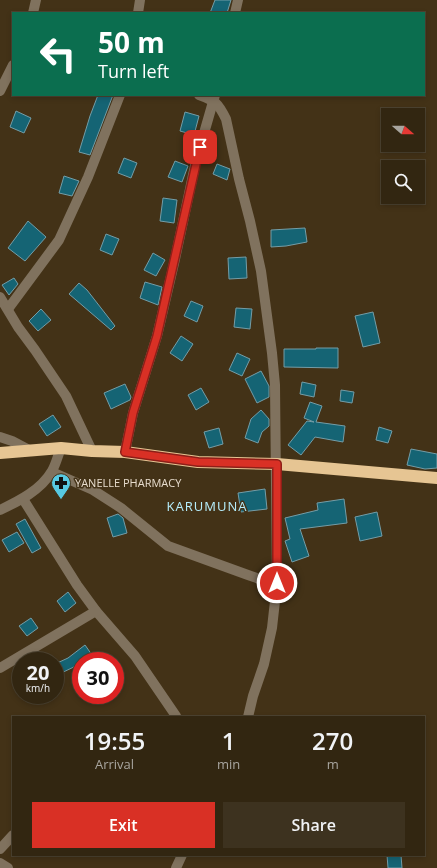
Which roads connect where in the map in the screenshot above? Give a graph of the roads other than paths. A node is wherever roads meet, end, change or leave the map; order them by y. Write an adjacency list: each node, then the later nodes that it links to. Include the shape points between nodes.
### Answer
1 (36, 0): 4 (street)
2 (140, 0): 5 (street)
3 (238, 0): 6 (street)
4 (33, 12)
5 (138, 12)
6 (235, 12)
7 (12, 67): 8 (street)
8 (0, 91)
9 (120, 96): 12 (street, via 88,177 59,240)
10 (214, 97): 17 (street, via 196,161 157,336 133,413); 19 (street, via 226,119 261,271 275,385)
11 (0, 297): 12 (street)
12 (8, 309): 16 (street, via 66,396)
13 (0, 438): 15 (street)
14 (61, 448): 15 (highway); 16 (highway); 20 (street)
15 (29, 450): 18 (highway)
16 (92, 452): 17 (highway)
17 (125, 452): 19 (highway, via 198,462)
18 (0, 453)
19 (277, 464): 21 (highway); 24 (street)
20 (52, 472): 22 (street); 24 (street, via 94,490 168,546)
21 (437, 478)
22 (23, 499): 23 (street); 25 (street)
23 (0, 510)
24 (277, 583): 28 (street, via 266,657)
25 (96, 611): 26 (street); 27 (street, via 135,656)
26 (0, 668)
27 (175, 716)
28 (248, 716)
29 (12, 836): 30 (street)
30 (0, 849)
31 (182, 856): 34 (street)
32 (0, 863): 33 (street)
33 (8, 868)
34 (176, 868)

